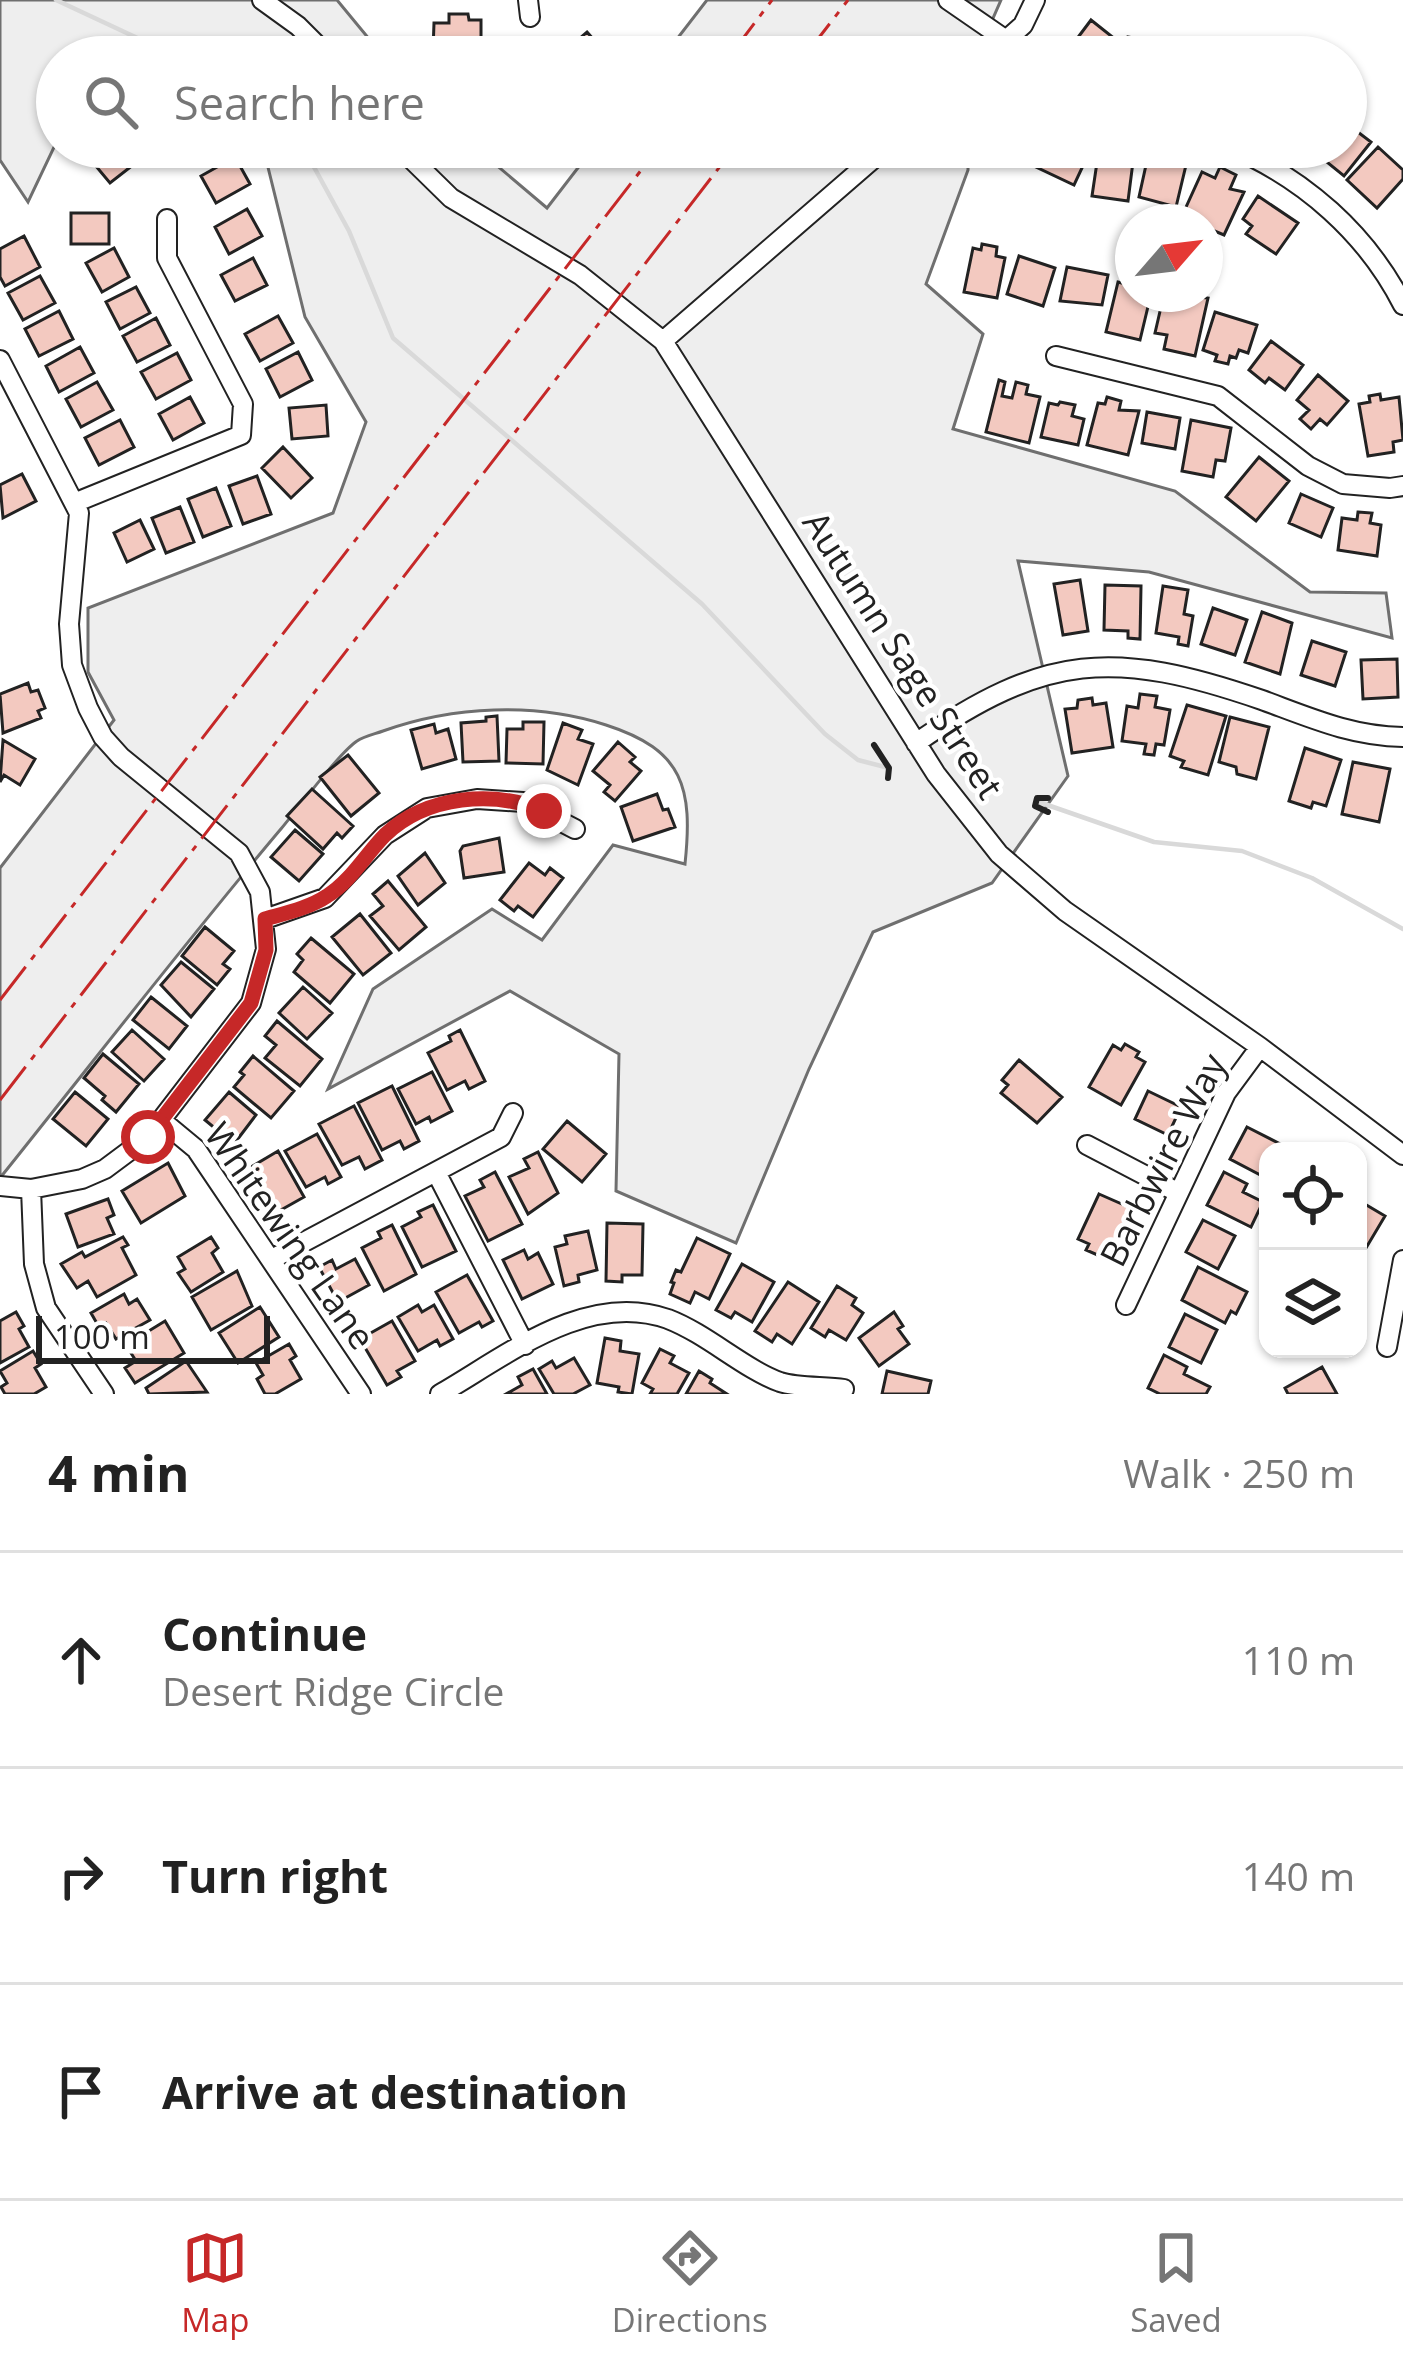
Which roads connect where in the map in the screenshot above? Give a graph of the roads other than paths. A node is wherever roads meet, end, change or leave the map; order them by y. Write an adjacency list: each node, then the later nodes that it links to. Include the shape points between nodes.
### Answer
1 (262, 0): 4 (street)
2 (948, 0): 5 (street)
3 (1036, 0): 6 (street)
4 (308, 36)
5 (1000, 36)
6 (1011, 36)
7 (420, 168): 12 (street, Autumn Sage Street, via 451,198 580,275)
8 (863, 168): 12 (street)
9 (1277, 168): 11 (street, via 1366,248)
10 (167, 219): 16 (street, via 167,258 243,404 241,435)
11 (1403, 305)
12 (664, 341): 18 (street, Autumn Sage Street)
13 (1056, 356): 15 (street, via 1217,396 1343,484)
14 (0, 360): 16 (street)
15 (1403, 486)
16 (74, 503): 20 (street, via 68,624 88,708 121,757 239,853)
17 (1403, 737): 18 (street, via 1363,736 1162,670 1097,665 1031,677)
18 (916, 743): 21 (street, Autumn Sage Street, via 999,854 1065,911)
19 (575, 829): 20 (street, via 523,802 427,808 385,835 325,898)
20 (265, 919): 23 (street, via 266,950 251,1003)
21 (1260, 1048): 25 (street, Autumn Sage Street); 29 (street, Barbwire Way, via 1226,1093)
22 (513, 1113): 26 (street, via 501,1137)
23 (161, 1120): 28 (street, via 105,1169); 30 (street, Whitewing Lane, via 196,1149)
24 (1087, 1145): 29 (street)
25 (1403, 1155)
26 (436, 1172): 30 (street); 33 (street)
27 (0, 1186): 28 (street)
28 (31, 1189): 36 (street, via 34,1264 46,1308)
29 (1177, 1192): 32 (street, Barbwire Way)
30 (272, 1258): 37 (street, Whitewing Lane)
31 (1403, 1260): 34 (street)
32 (1126, 1305)
33 (525, 1345): 35 (street, via 588,1315 665,1318 782,1383); 38 (street)
34 (1387, 1347)
35 (844, 1389)
36 (104, 1394)
37 (361, 1394)
38 (440, 1394)

